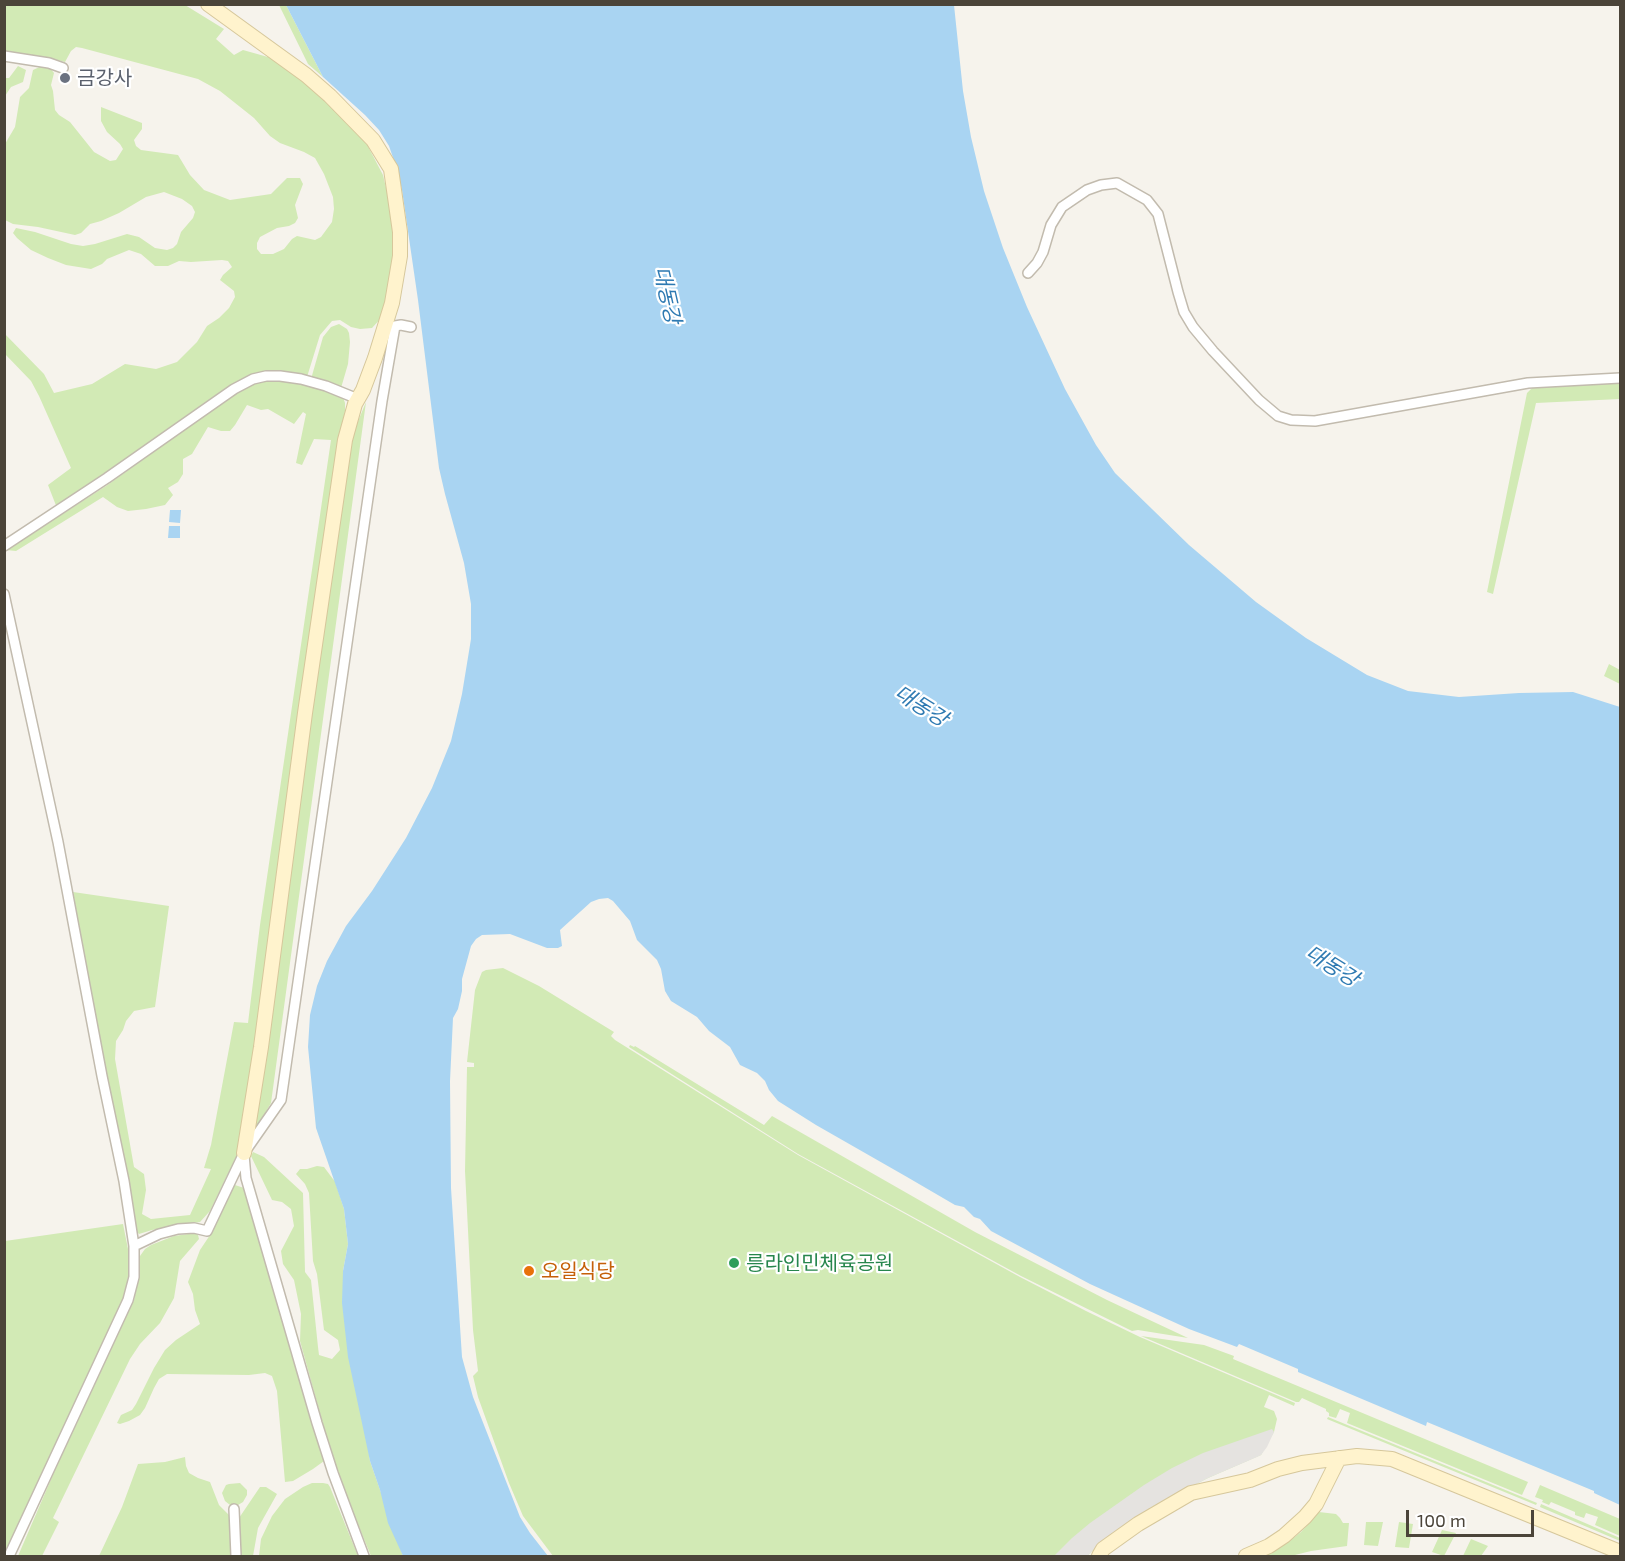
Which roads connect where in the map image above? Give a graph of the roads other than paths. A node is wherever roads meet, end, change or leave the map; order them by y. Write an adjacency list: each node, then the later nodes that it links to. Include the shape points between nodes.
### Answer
1 (208, 4): 7 (street, via 330,96 373,140 391,169 400,256 392,303)
2 (4, 56): 3 (street)
3 (63, 68)
4 (1028, 273): 6 (street, via 1043,252 1051,225 1062,207 1087,190 1116,183 1147,200 1158,214 1184,312 1193,327 1278,416 1315,420 1528,383)
5 (411, 327): 10 (street, via 395,326 382,401 281,1100)
6 (1620, 378)
7 (358, 399): 8 (street, via 327,386 280,376 252,380); 10 (street, via 345,440)
8 (4, 546)
9 (4, 594): 11 (street, via 58,842)
10 (244, 1153): 11 (street, via 207,1231 178,1229); 18 (street, via 246,1178 317,1423)
11 (134, 1246): 16 (street, via 134,1277 128,1300)
12 (1339, 1458): 14 (street, via 1392,1459); 19 (street, via 1278,1469 1250,1480 1191,1493 1138,1524); 20 (street, via 1316,1504 1305,1517 1284,1536)
13 (234, 1509): 17 (street)
14 (1593, 1541): 15 (street); 21 (street)
15 (1620, 1552)
16 (9, 1557)
17 (236, 1557)
18 (364, 1557)
19 (1098, 1557)
20 (1246, 1557)
21 (1610, 1557)

